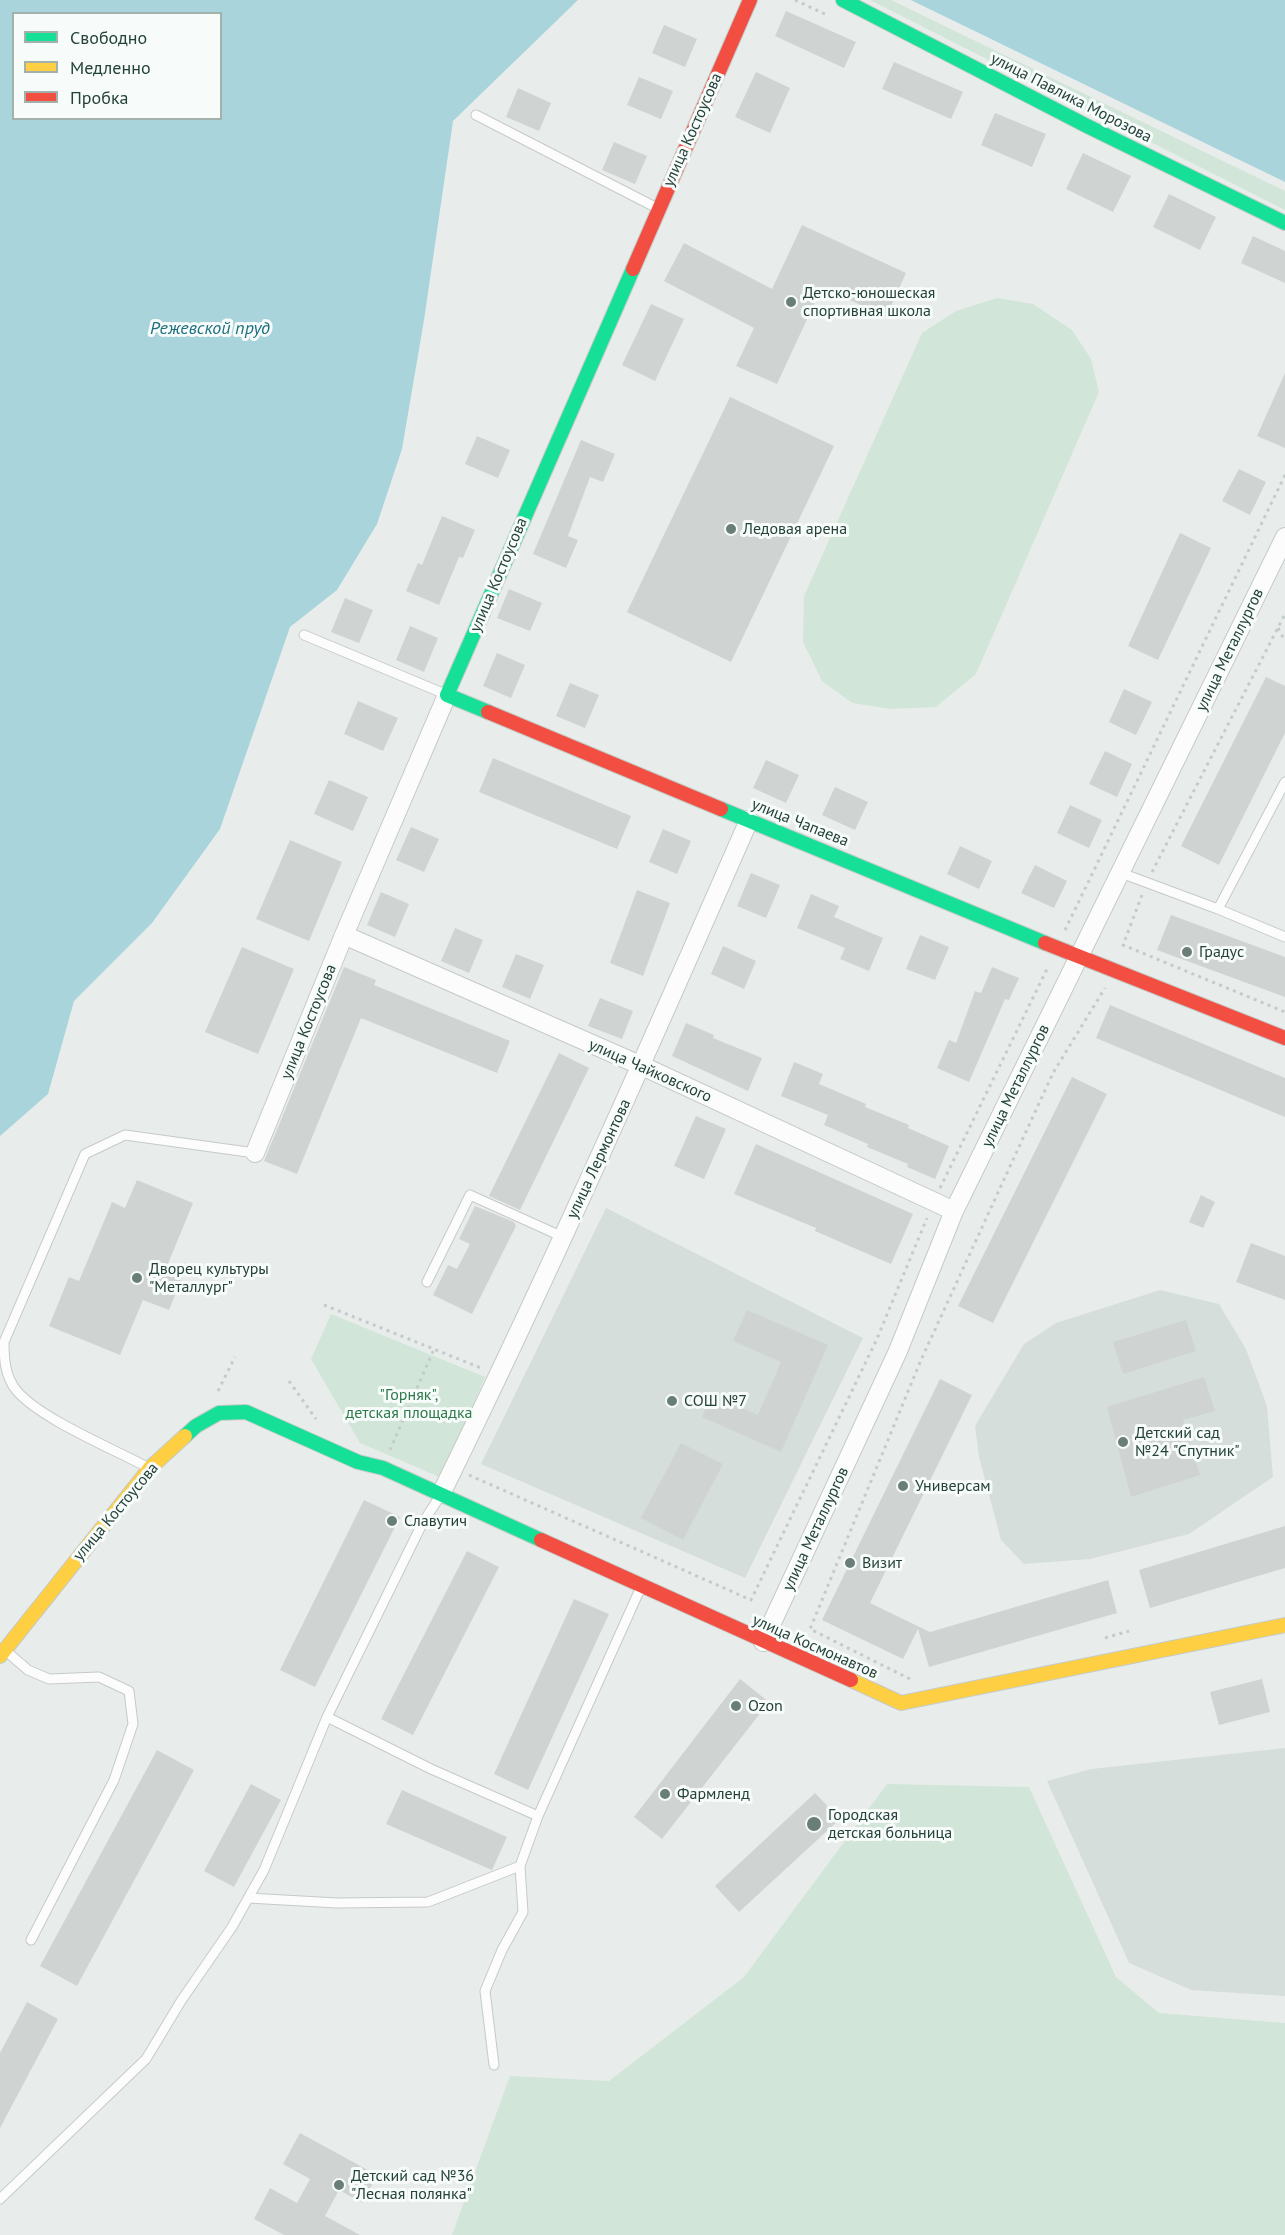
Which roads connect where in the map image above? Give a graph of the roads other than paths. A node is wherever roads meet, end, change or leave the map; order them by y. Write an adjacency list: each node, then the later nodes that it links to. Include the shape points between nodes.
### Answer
1 (750, 0): 4 (street, улица Костоусова)
2 (843, 0): 5 (street, улица Павлика Морозова)
3 (476, 115): 4 (lane)
4 (659, 209): 8 (street, улица Костоусова)
5 (1285, 223)
6 (1285, 537): 11 (street, улица Металлургов)
7 (304, 635): 8 (lane, улица Чапаева)
8 (447, 695): 10 (street, улица Чапаева, via 704,794); 13 (street, улица Костоусова)
9 (1285, 782): 12 (lane)
10 (749, 820): 15 (street, улица Чапаева); 17 (street, улица Лермонтова)
11 (1120, 873): 12 (lane); 15 (street, улица Металлургов)
12 (1218, 909): 14 (lane)
13 (344, 935): 17 (street, улица Чайковского); 18 (street, улица Костоусова)
14 (1285, 937)
15 (1081, 956): 16 (street, улица Чапаева); 19 (street, улица Металлургов)
16 (1285, 1038)
17 (641, 1066): 19 (street, улица Чайковского); 20 (street, улица Лермонтова)
18 (255, 1153): 23 (lane, via 125,1135 85,1154 4,1342 3,1364 15,1389 38,1410)
19 (954, 1211): 27 (street, улица Металлургов, via 898,1351)
20 (563, 1237): 21 (lane, via 470,1195); 24 (street, улица Лермонтова)
21 (427, 1281)
22 (358, 1462): 23 (street, улица Костоусова, via 246,1412 219,1413 196,1426); 24 (street, улица Космонавтов, via 383,1468)
23 (150, 1468): 28 (street, улица Костоусова)
24 (441, 1494): 25 (street, улица Космонавтов); 29 (lane, via 422,1524)
25 (642, 1585): 27 (street, улица Космонавтов); 30 (lane)
26 (1285, 1625): 27 (street, улица Космонавтов, via 901,1703)
27 (763, 1642)
28 (2, 1653): 33 (lane, via 49,1679 99,1677 129,1691 133,1724 114,1780)
29 (327, 1716): 30 (lane, via 431,1769); 32 (lane, via 264,1870)
30 (538, 1816): 31 (lane)
31 (520, 1866): 32 (lane, via 428,1902 337,1903); 34 (lane, via 524,1912 485,1991)
32 (248, 1898): 35 (lane, via 146,2059)
33 (31, 1940)
34 (494, 2065)
35 (0, 2199)

